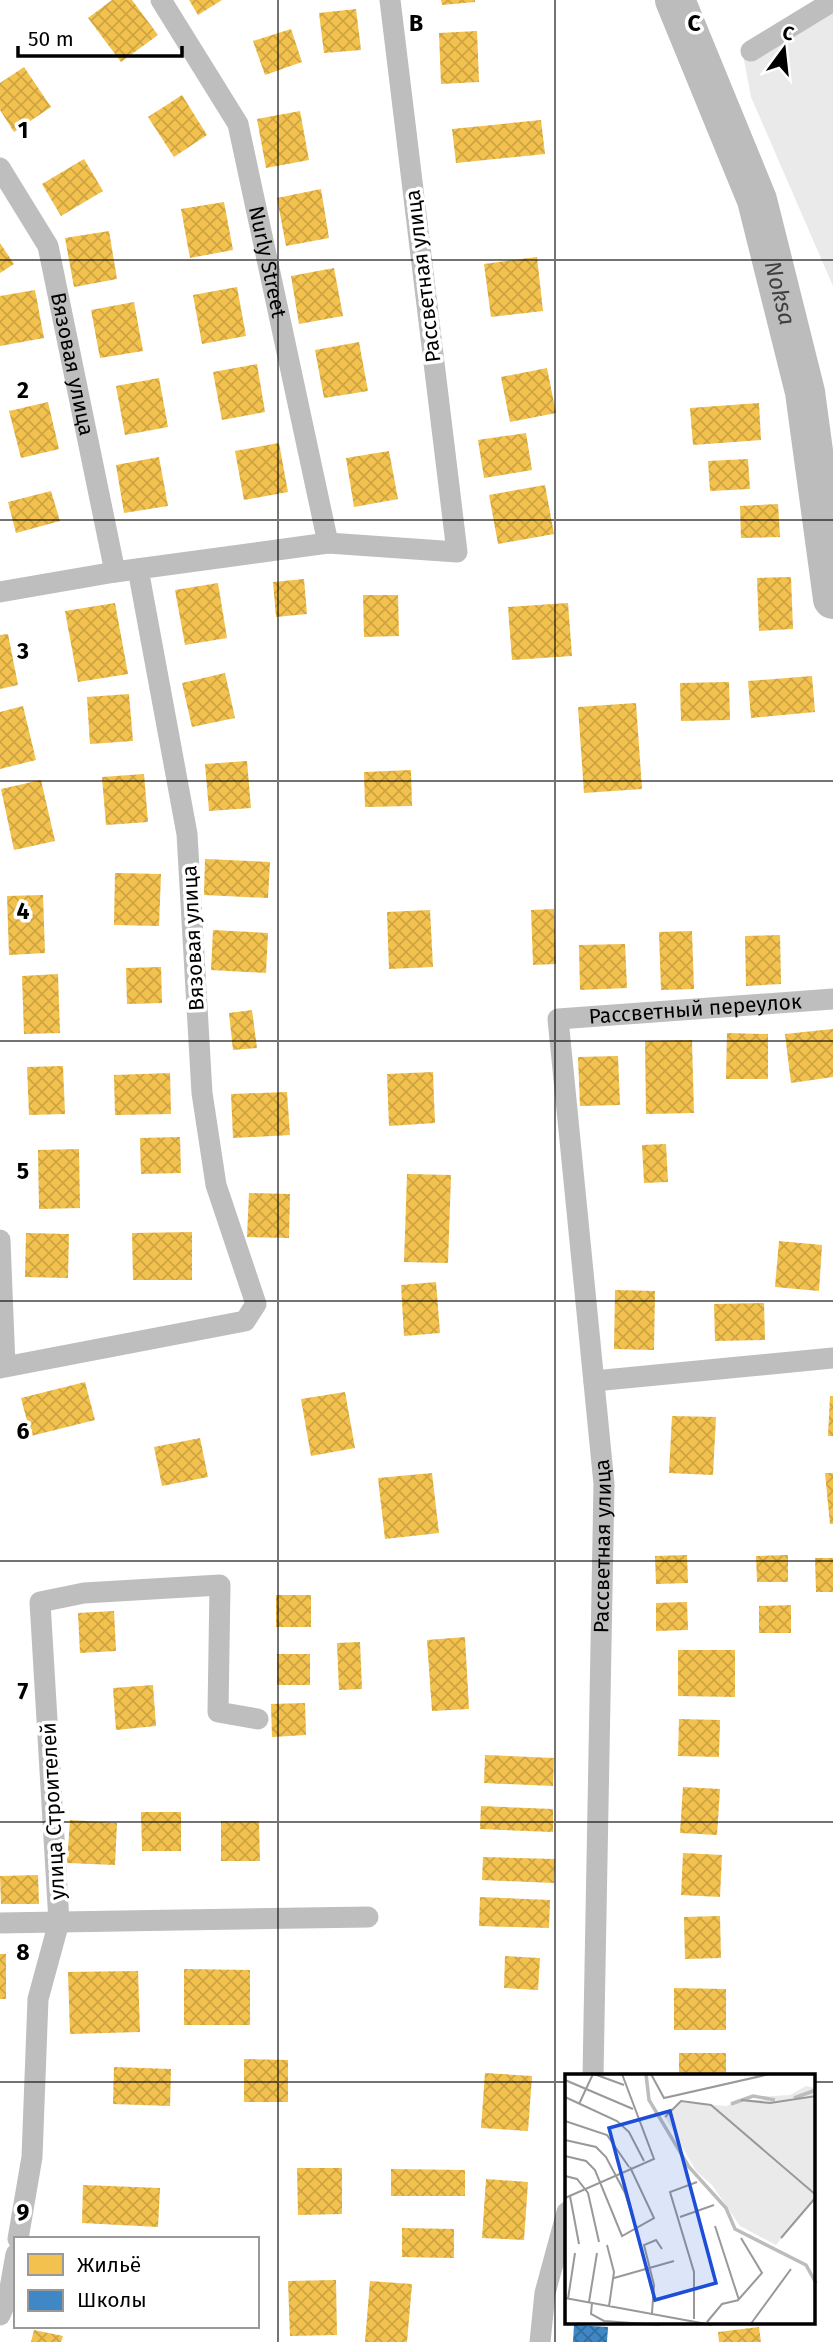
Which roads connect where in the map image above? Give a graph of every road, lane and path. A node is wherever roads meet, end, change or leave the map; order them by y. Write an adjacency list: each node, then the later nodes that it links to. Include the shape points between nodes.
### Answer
1 (161, 0): 6 (street, Nurly Street, via 238,124)
2 (390, 0): 6 (street, Рассветная улица, via 457,552)
3 (833, 1): 4 (street)
4 (751, 51)
5 (0, 168): 8 (street, Вязовая улица, via 48,246)
6 (328, 543): 7 (street)
7 (138, 569): 8 (street); 14 (street, Вязовая улица, via 187,834 202,1093 216,1185 256,1304 245,1321)
8 (115, 572): 9 (street)
9 (0, 592)
10 (833, 999): 11 (street, Рассветный переулок)
11 (558, 1019): 15 (street, Рассветная улица)
12 (0, 1240): 14 (street)
13 (833, 1358): 15 (street)
14 (2, 1367)
15 (594, 1381): 20 (street, Рассветная улица, via 604,1484)
16 (258, 1719): 18 (street, улица Строителей, via 218,1712 220,1585 84,1593 40,1602)
17 (368, 1917): 18 (street)
18 (60, 1922): 19 (street); 22 (street, улица Строителей, via 38,1999 32,2157)
19 (0, 1923)
20 (593, 2074)
21 (565, 2220): 25 (street, via 545,2293)
22 (18, 2237)
23 (14, 2265): 24 (street)
24 (0, 2315)
25 (540, 2342)

